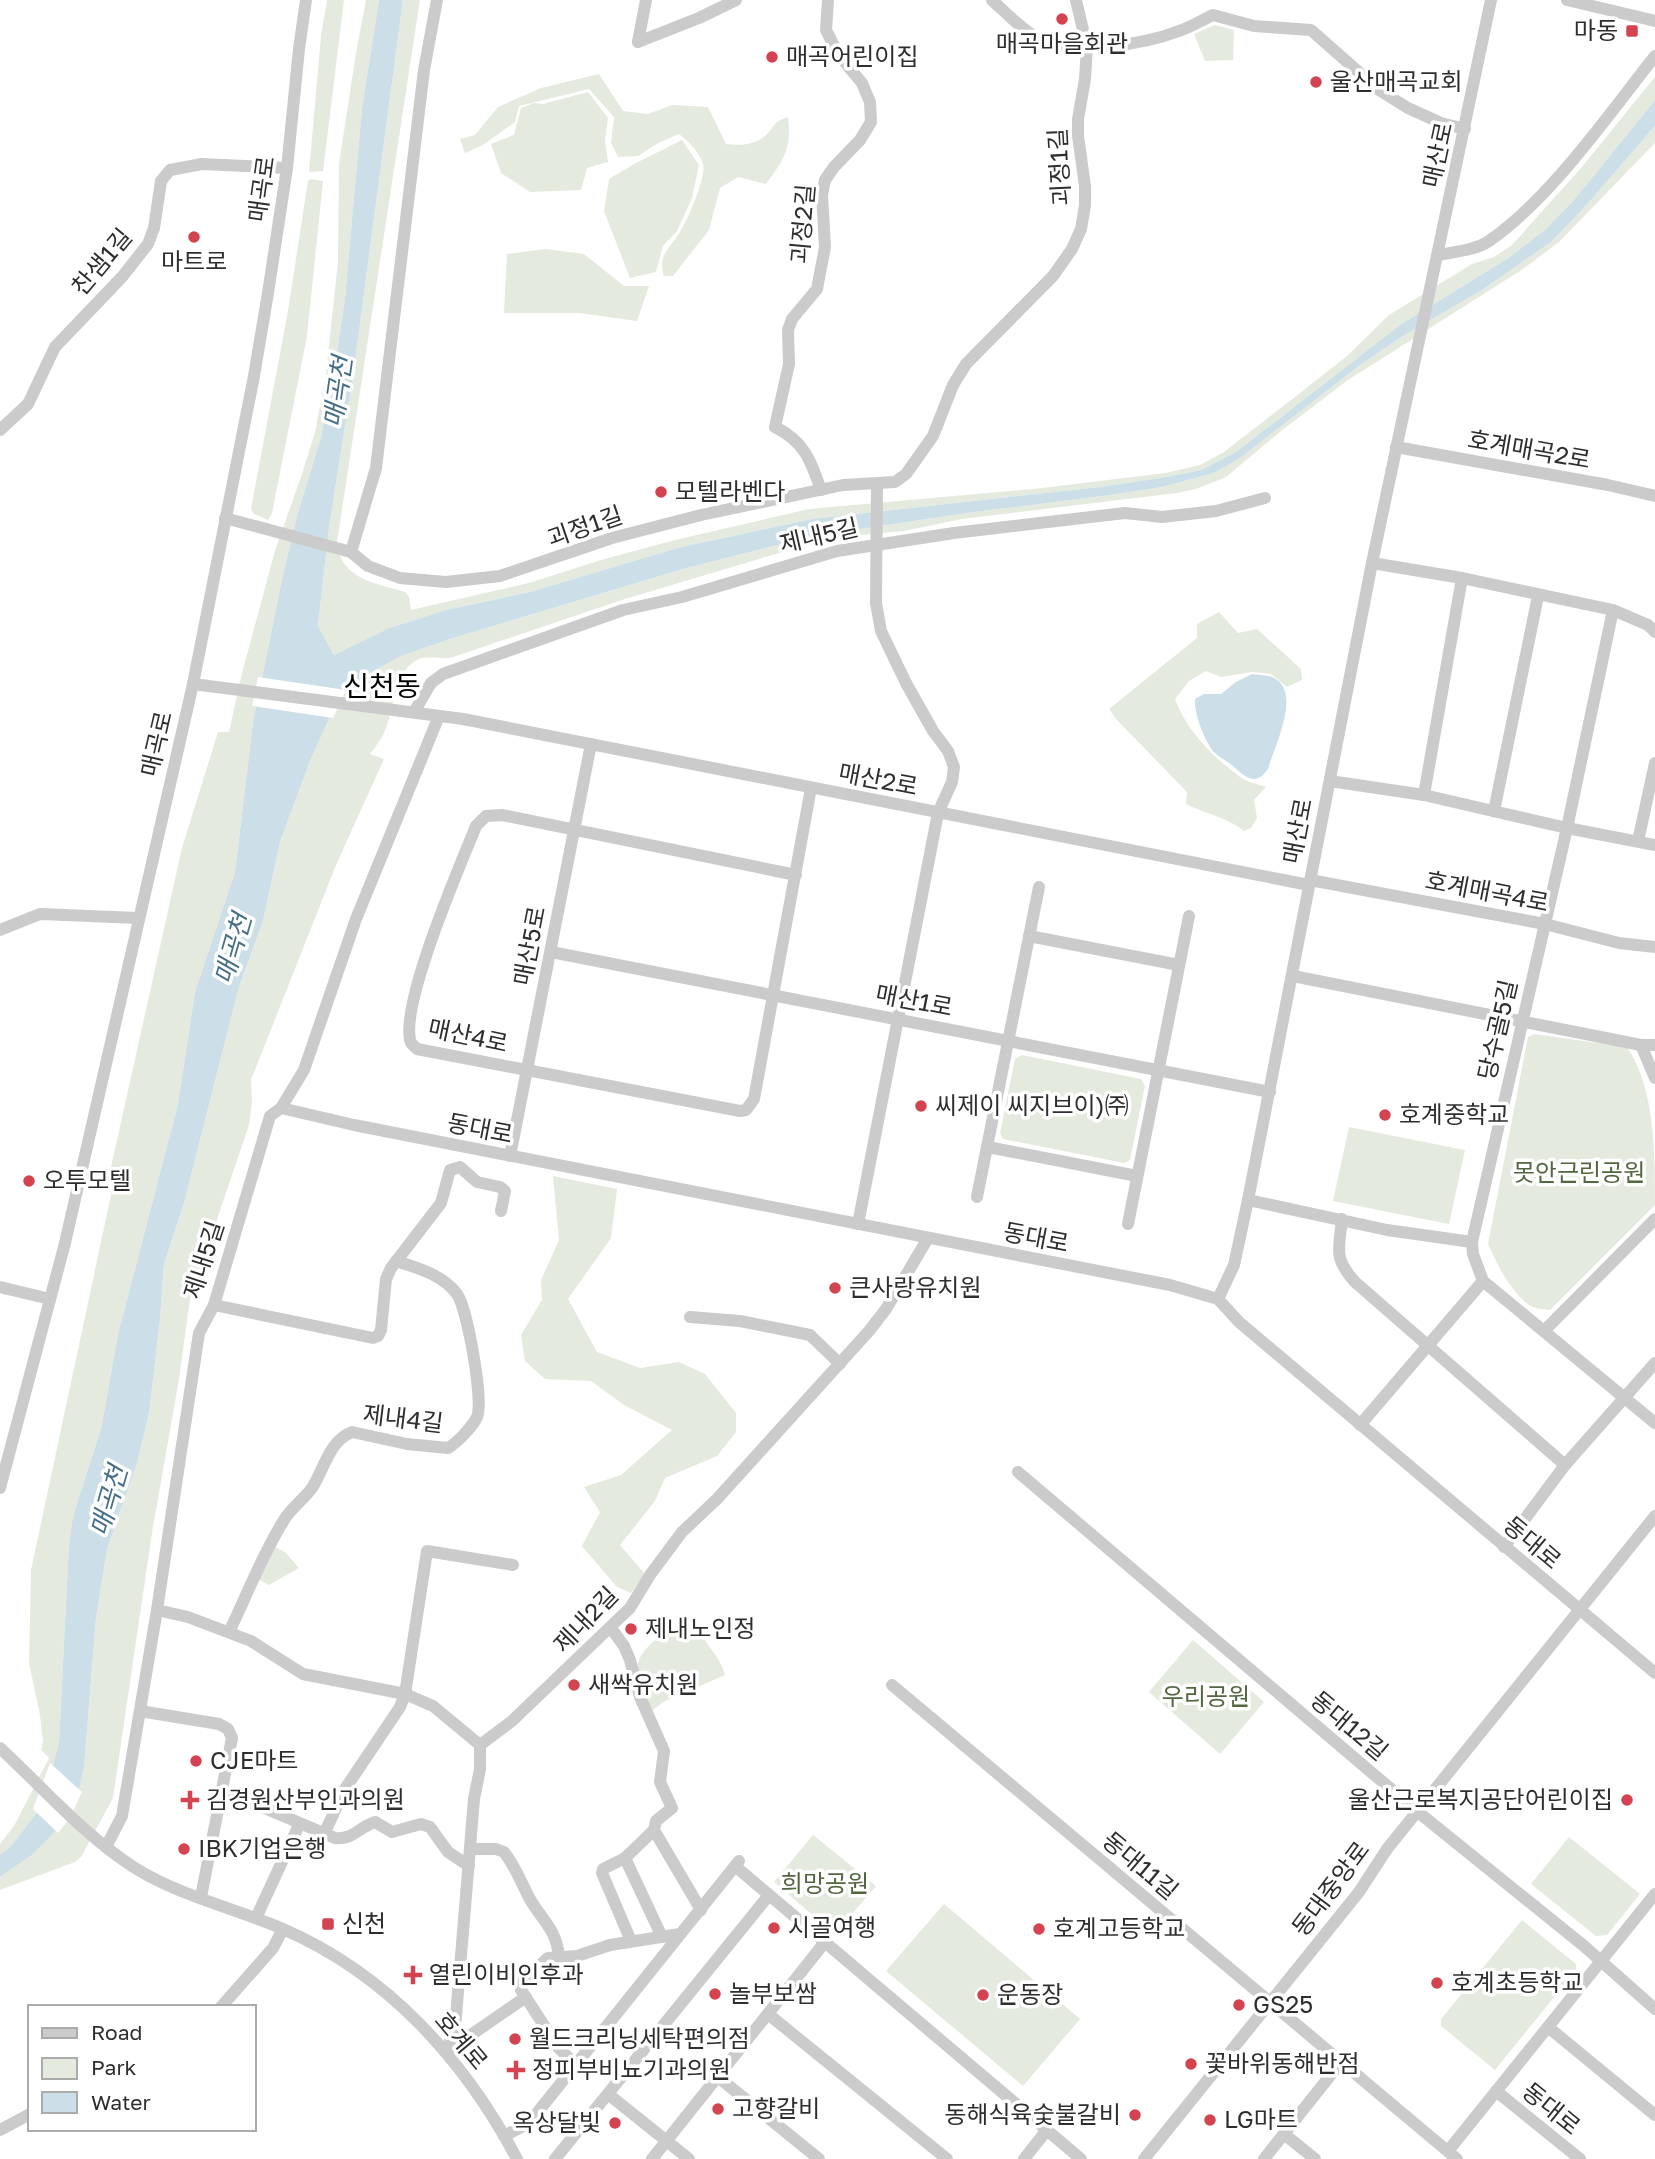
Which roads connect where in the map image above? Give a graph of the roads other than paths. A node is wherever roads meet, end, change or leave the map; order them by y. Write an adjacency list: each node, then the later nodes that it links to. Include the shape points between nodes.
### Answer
1 (306, 0): 14 (street, 매곡로)
2 (437, 0): 24 (street, via 424,70 376,468)
3 (646, 0): 4 (street, via 638,42)
4 (736, 0)
5 (828, 0): 18 (street, 괴정2길, via 826,30 838,54 862,83 870,102 871,122 825,180 825,247 817,289 788,330 789,364 775,427 791,435 810,459)
6 (992, 0): 11 (street, via 1039,39)
7 (1076, 0): 11 (street)
8 (1491, 0): 13 (street, 매산로)
9 (1567, 0): 10 (street)
10 (1655, 21)
11 (1087, 47): 13 (street, via 1138,43 1213,15 1254,26 1311,30 1379,90 1441,123); 19 (street, 괴정1길, via 1077,128 1085,205 1072,249 1054,276 966,364 933,436 906,474)
12 (1655, 57): 15 (street, via 1531,204 1488,242)
13 (1465, 129): 15 (street, 매산로)
14 (287, 168): 16 (street, 찬샘1길, via 202,164 170,170 161,181 148,244 55,347 28,404); 22 (street, 매곡로, via 254,376)
15 (1438, 255): 17 (street, 매산로)
16 (0, 430)
17 (1396, 447): 20 (street, 호계매곡2로); 25 (street, 매산로)
18 (821, 490): 19 (street, 괴정1길, via 843,485); 24 (street, 괴정1길, via 612,538 500,576 446,582 400,578 368,566)
19 (878, 491): 23 (street)
20 (1655, 496)
21 (1265, 498): 23 (street, 제내5길, via 1216,511 1162,517 1125,513)
22 (225, 518): 24 (street, 괴정1길); 30 (street, 매곡로)
23 (877, 541): 31 (street, 제내5길, via 623,610 505,650 443,674); 39 (street, via 876,603 881,631 954,767)
24 (351, 552)
25 (1372, 563): 26 (street); 35 (street, 매산로)
26 (1462, 578): 27 (street); 37 (street)
27 (1538, 596): 28 (street); 38 (street)
28 (1613, 610): 29 (street); 40 (street, 당수골5길)
29 (1655, 632)
30 (193, 684): 31 (street, 매산2로); 48 (street, 매곡로)
31 (408, 711): 32 (street, 매산2로)
32 (439, 716): 33 (street, 매산2로); 65 (street, 제내5길, via 356,919 304,1070)
33 (591, 744): 36 (street, 매산2로); 41 (street, 매산5로)
34 (1655, 763): 42 (street)
35 (1330, 781): 37 (street); 45 (street, 매산로)
36 (811, 788): 39 (street, 매산2로); 44 (street, 매산4로)
37 (1424, 795): 38 (street)
38 (1494, 811): 40 (street)
39 (938, 813): 45 (street, 매산2로); 57 (street)
40 (1567, 828): 42 (street); 49 (street, 당수골5길)
41 (575, 830): 44 (street, 매산4로); 53 (street, 매산5로); 61 (street, 매산4로, via 502,815 480,820 433,936 408,1026 411,1044 418,1049)
42 (1638, 841): 43 (street)
43 (1655, 845)
44 (796, 875): 56 (street, 매산4로)
45 (1310, 882): 49 (street, 호계매곡4로); 55 (street, 매산로)
46 (1038, 887): 51 (street)
47 (1189, 916): 54 (street)
48 (138, 918): 50 (street, via 40,914); 81 (street, 매곡로)
49 (1545, 925): 52 (street, 호계매곡4로); 58 (street, 당수골5길)
50 (0, 930)
51 (1029, 936): 54 (street); 59 (street)
52 (1655, 947)
53 (551, 951): 56 (street, 매산1로); 61 (street, 매산5로)
54 (1179, 965): 62 (street)
55 (1293, 976): 58 (street); 64 (street, 매산로)
56 (774, 995): 57 (street, 매산1로); 61 (street, 매산4로, via 754,1099 746,1110)
57 (897, 1019): 59 (street, 매산1로); 74 (street)
58 (1521, 1022): 60 (street); 77 (street, 당수골5길)
59 (1009, 1041): 62 (street, 매산1로); 66 (street)
60 (1648, 1045): 63 (street)
61 (527, 1070): 67 (street, 매산5로)
62 (1158, 1070): 64 (street, 매산1로); 68 (street)
63 (1655, 1078)
64 (1270, 1092): 70 (street, 매산로)
65 (281, 1108): 67 (street, 동대로); 83 (street, 제내5길, via 270,1116)
66 (988, 1147): 68 (street); 69 (street)
67 (510, 1156): 74 (street, 동대로)
68 (1137, 1176): 75 (street)
69 (977, 1197)
70 (1248, 1200): 72 (street); 82 (street, 매산로, via 1234,1265)
71 (501, 1210): 78 (street, via 505,1191 454,1168 437,1210)
72 (1342, 1219): 77 (street); 86 (street, via 1338,1258 1342,1267)
73 (1655, 1219): 85 (street)
74 (858, 1224): 76 (street, 동대로)
75 (1128, 1224)
76 (929, 1238): 82 (street, 동대로, via 1170,1285); 88 (street, 제내2길, via 886,1308)
77 (1472, 1242): 79 (street)
78 (396, 1261): 83 (street, via 386,1279 381,1330 373,1338); 101 (street, 제내4길, via 430,1273 459,1296 474,1361 477,1417 448,1448 352,1432 345,1435 332,1447 312,1488 285,1517)
79 (1483, 1280): 85 (street); 86 (street)
80 (0, 1287): 81 (street)
81 (50, 1299): 94 (street, 매곡로)
82 (1218, 1299): 91 (street, 동대로)
83 (214, 1305): 98 (street, 제내5길, via 199,1333)
84 (690, 1317): 88 (street, via 810,1335)
85 (1545, 1330): 89 (street)
86 (1426, 1345): 91 (street); 92 (street)
87 (1655, 1363): 89 (street)
88 (840, 1364): 100 (street, 제내2길, via 682,1532)
89 (1624, 1396): 90 (street); 92 (street)
90 (1655, 1423)
91 (1360, 1425): 96 (street, 동대로)
92 (1565, 1465): 96 (street)
93 (1018, 1472): 109 (street, 동대12길)
94 (0, 1488)
95 (1655, 1517): 99 (street, 동대중앙로)
96 (1504, 1547): 99 (street, 동대로)
97 (513, 1565): 104 (street, via 427,1551)
98 (157, 1610): 101 (street); 105 (street, 제내5길)
99 (1580, 1611): 102 (street, 동대로); 109 (street, 동대중앙로)
100 (611, 1628): 106 (street, 제내2길); 111 (street, via 624,1646 639,1697 664,1751 660,1782 672,1808 656,1821)
101 (229, 1632): 104 (street, via 303,1674)
102 (1655, 1672)
103 (892, 1685): 130 (street, 동대11길)
104 (405, 1694): 106 (street, via 433,1706); 112 (street, via 345,1789)
105 (140, 1711): 108 (street, via 228,1729 232,1738); 113 (street, 제내5길, via 122,1816)
106 (480, 1745): 114 (street)
107 (0, 1748): 113 (street, 호계로)
108 (222, 1790): 110 (street); 118 (street)
109 (1418, 1812): 128 (street, 동대12길); 130 (street, 동대중앙로)
110 (299, 1825): 112 (street); 121 (street)
111 (654, 1830): 115 (street); 120 (street)
112 (324, 1834): 116 (street, via 344,1839 375,1822 392,1832 421,1824 430,1827 448,1852)
113 (106, 1847): 118 (street, 호계로, via 166,1884)
114 (471, 1849): 116 (street); 127 (street, via 504,1852 552,1930)
115 (625, 1858): 124 (street); 125 (street, via 602,1873)
116 (469, 1866): 135 (street, via 455,2028)
117 (769, 1895): 120 (street, via 738,1863); 126 (street); 140 (street)
118 (201, 1897): 121 (street, 호계로)
119 (1654, 1897): 128 (street)
120 (701, 1910): 123 (street)
121 (256, 1918): 122 (street, 호계로)
122 (283, 1929): 131 (street, via 273,1948); 135 (street, 호계로, via 348,1963 379,1986)
123 (680, 1934): 124 (street); 137 (street)
124 (662, 1937): 125 (street)
125 (631, 1941): 127 (street, via 578,1956)
126 (825, 1942): 133 (street); 144 (street)
127 (559, 1956): 129 (street, via 548,1958 524,1980 521,1990)
128 (1601, 1963): 132 (street, 동대12길); 134 (street)
129 (526, 1997): 135 (street); 137 (street)
130 (1270, 2002): 136 (street, 동대11길); 157 (street, 동대중앙로)
131 (223, 2005)
132 (1655, 2008)
133 (768, 2014): 138 (street); 154 (street)
134 (1548, 2027): 139 (street); 142 (street)
135 (446, 2052): 146 (street, 호계로)
136 (1341, 2062): 145 (street); 148 (street, 동대11길)
137 (576, 2067): 146 (street, via 528,2123)
138 (718, 2077): 147 (street); 153 (street)
139 (1496, 2091): 148 (street); 160 (street, 동대로)
140 (608, 2094): 147 (street); 150 (street)
141 (28, 2115): 143 (street)
142 (1655, 2115)
143 (0, 2130)
144 (1047, 2130): 155 (street); 156 (street)
145 (1284, 2134): 158 (street); 159 (street)
146 (504, 2136): 149 (street, 호계로)
147 (666, 2141): 151 (street); 152 (street)
148 (1452, 2155)
149 (513, 2158)
150 (555, 2159)
151 (652, 2159)
152 (689, 2159)
153 (819, 2159)
154 (947, 2159)
155 (1024, 2159)
156 (1081, 2159)
157 (1144, 2159)
158 (1264, 2159)
159 (1315, 2159)
160 (1580, 2159)

